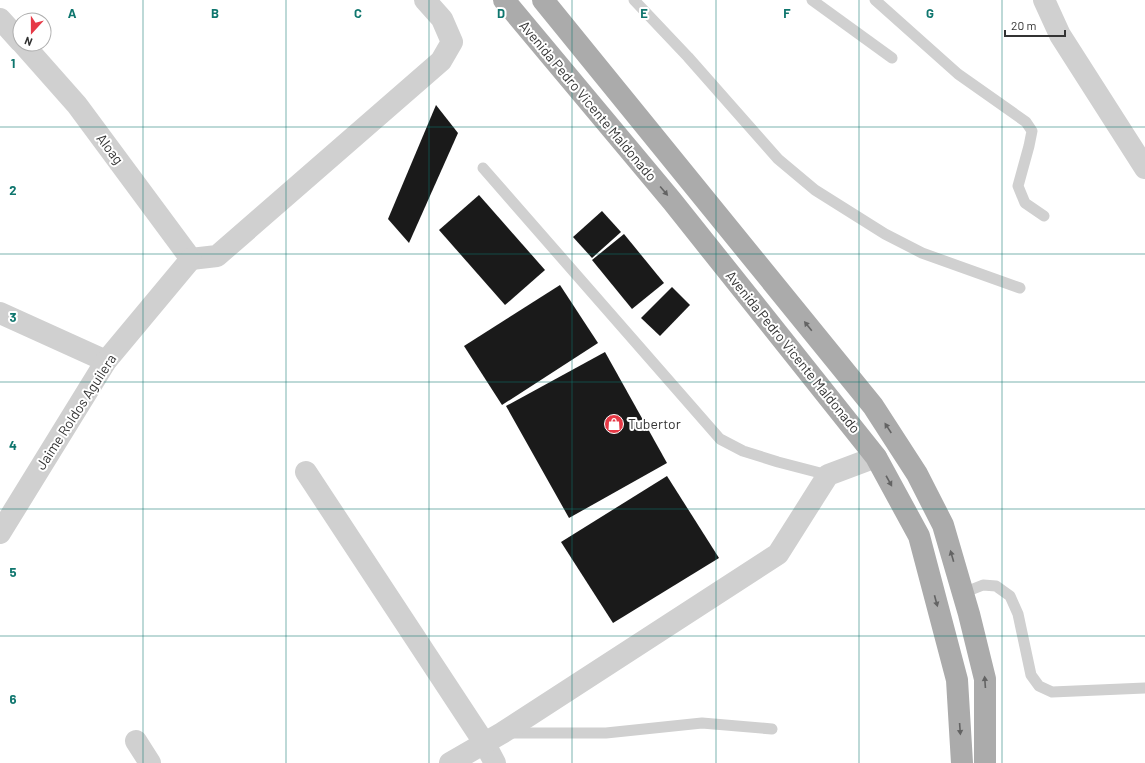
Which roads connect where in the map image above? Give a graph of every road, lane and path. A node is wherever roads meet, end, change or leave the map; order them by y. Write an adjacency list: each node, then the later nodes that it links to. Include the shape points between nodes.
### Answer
1 (425, 0): 15 (street, via 442,19 452,42 441,61 217,256)
2 (504, 0): 19 (main road, Avenida Pedro Vicente Maldonado, one-way to 19, via 672,201)
3 (543, 0): 23 (main road, Avenida Pedro Vicente Maldonado, one-way to 3, via 943,525 918,474 873,406)
4 (634, 0): 16 (lane, via 778,159 814,190 884,234 922,253)
5 (812, 0): 11 (lane)
6 (875, 0): 14 (lane, via 958,74 1026,122 1032,131 1018,186 1025,203)
7 (1044, 0): 13 (street, via 1060,35)
8 (0, 19): 9 (street)
9 (12, 32)
10 (30, 52): 15 (street, Aloag, via 77,105)
11 (892, 58)
12 (483, 168): 21 (lane, via 720,439 743,451)
13 (1145, 168)
14 (1044, 216)
15 (191, 259): 18 (street, Jaime Roldos Aguilera)
16 (1020, 288)
17 (0, 313): 18 (street)
18 (106, 362): 22 (street, Jaime Roldos Aguilera)
19 (876, 457): 21 (street); 31 (main road, Avenida Pedro Vicente Maldonado, one-way to 31, via 919,536 957,680)
20 (306, 472): 26 (street)
21 (828, 475): 26 (street, via 778,554)
22 (0, 534)
23 (962, 593): 24 (lane, via 983,585 996,586 1010,596 1018,614 1031,675 1039,686 1052,692); 32 (main road, Avenida Pedro Vicente Maldonado, one-way to 23, via 985,679)
24 (1145, 688)
25 (772, 729): 26 (lane, via 702,723 606,733)
26 (494, 739): 29 (street); 30 (street)
27 (136, 741): 28 (street)
28 (150, 763)
29 (450, 763)
30 (495, 763)
31 (962, 763)
32 (985, 763)

